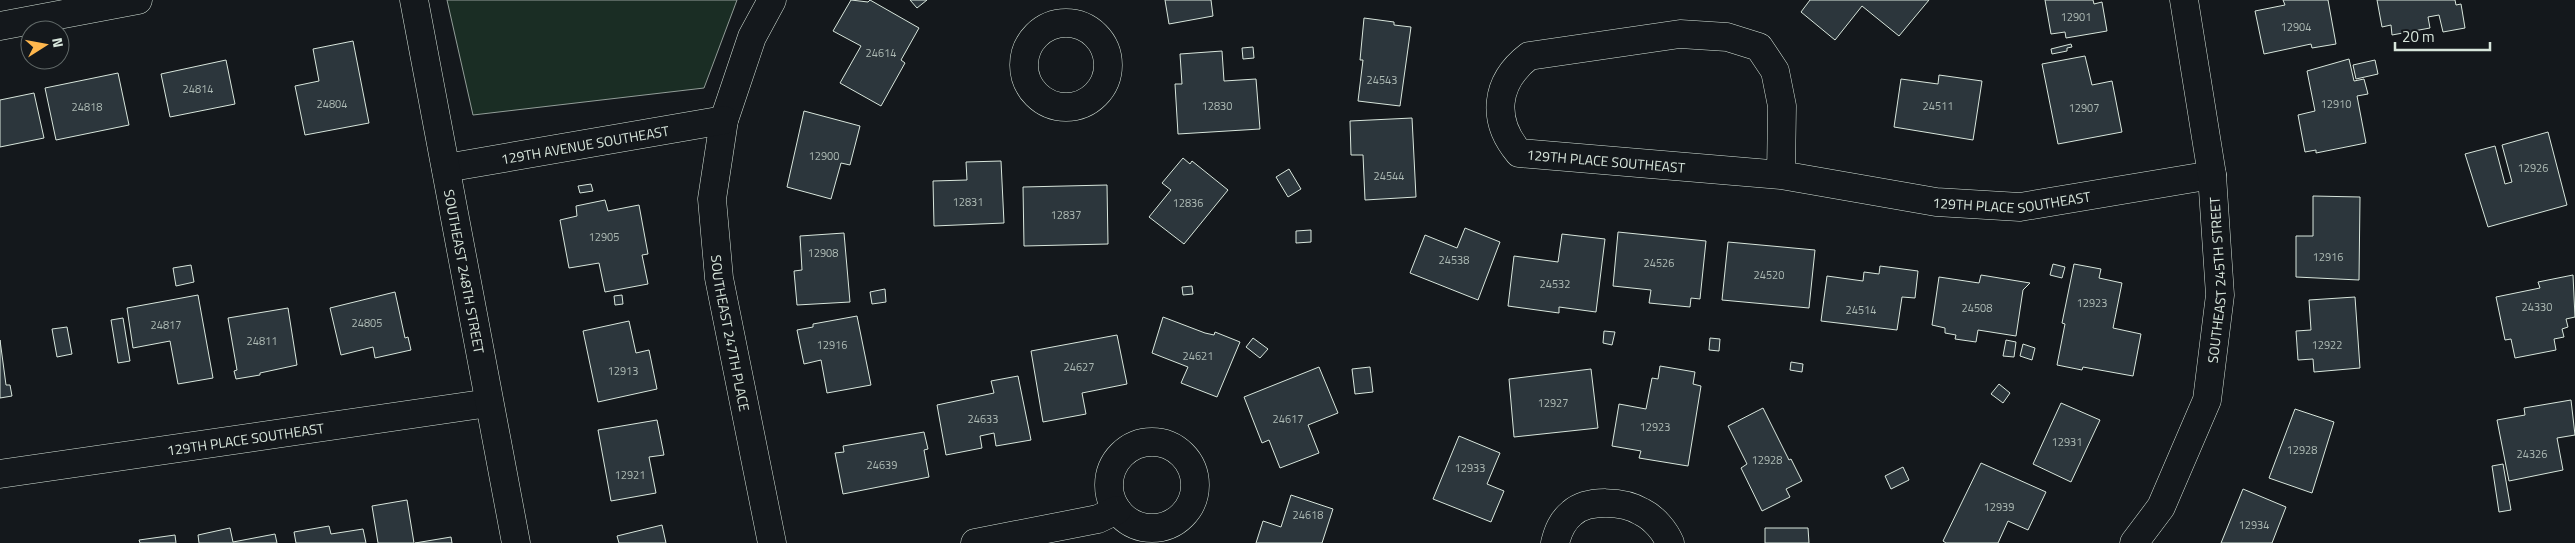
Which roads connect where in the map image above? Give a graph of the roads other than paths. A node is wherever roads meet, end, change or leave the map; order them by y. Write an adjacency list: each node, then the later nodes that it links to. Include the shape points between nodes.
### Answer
1 (138, 0): 5 (street)
2 (414, 0): 7 (street, SOUTHEAST 248TH STREET)
3 (772, 0): 6 (street, SOUTHEAST 247TH PLACE, via 752,37)
4 (2184, 0): 9 (street, SOUTHEAST 245TH STREET)
5 (0, 26)
6 (724, 120): 7 (street, 129TH AVENUE SOUTHEAST); 14 (street, SOUTHEAST 247TH PLACE, via 712,199 719,278)
7 (446, 168): 10 (street, SOUTHEAST 248TH STREET)
8 (1781, 175): 8 (street, 129TH PLACE SOUTHEAST, via 1782,106 1775,71 1759,47 1727,37 1680,34 1530,56 1518,64 1501,95 1503,128 1519,153); 9 (street, 129TH PLACE SOUTHEAST, via 1936,202 2020,207)
9 (2212, 175): 18 (street, SOUTHEAST 245TH STREET, via 2220,295 2207,400 2161,507)
10 (489, 403): 11 (street, 129TH PLACE SOUTHEAST); 13 (street, SOUTHEAST 248TH STREET)
11 (0, 474)
12 (1117, 510): 15 (street, via 1098,519)
13 (516, 543)
14 (772, 543)
15 (975, 543)
16 (1555, 543): 17 (street, via 1560,527 1572,512 1589,504 1608,503 1642,511 1665,532)
17 (1670, 543)
18 (2134, 543)

